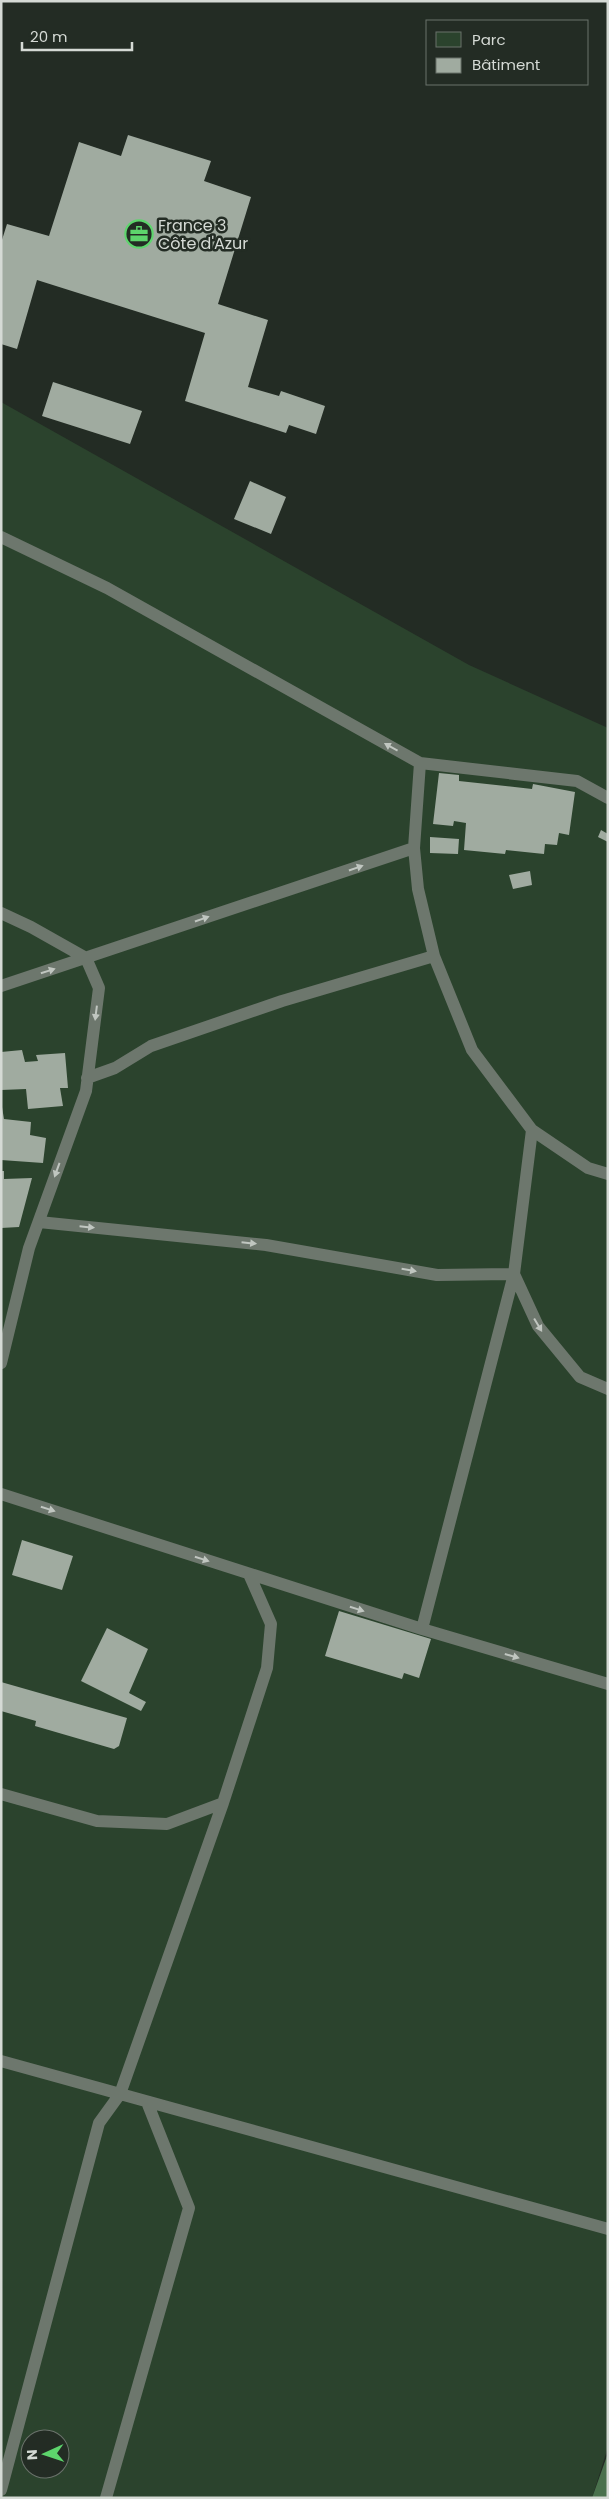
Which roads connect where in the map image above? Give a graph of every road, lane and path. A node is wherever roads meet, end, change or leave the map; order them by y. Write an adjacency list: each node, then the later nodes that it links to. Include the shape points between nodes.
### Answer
1 (1, 537): 2 (lane, one-way to 1, via 107,588)
2 (420, 763): 3 (lane, via 578,781); 4 (lane)
3 (608, 798)
4 (414, 848): 6 (lane, via 418,890); 7 (lane, one-way to 4)
5 (1, 913): 7 (lane)
6 (434, 956): 9 (lane, via 282,1000 151,1046 115,1068); 10 (lane, via 472,1050)
7 (86, 958): 8 (lane, one-way to 7); 9 (lane, one-way to 9, via 99,988)
8 (1, 986)
9 (87, 1078): 12 (lane, one-way to 12, via 86,1091)
10 (532, 1130): 11 (lane, via 588,1168); 13 (lane)
11 (608, 1174)
12 (39, 1222): 13 (lane, one-way to 13, via 266,1245 437,1275); 14 (lane, via 29,1248)
13 (514, 1274): 15 (lane, one-way to 15, via 538,1326 580,1377); 18 (lane)
14 (1, 1363)
15 (608, 1389)
16 (1, 1494): 17 (lane, one-way to 17)
17 (249, 1574): 18 (lane, one-way to 18); 21 (lane, via 270,1624 267,1668)
18 (422, 1629): 19 (lane, one-way to 19)
19 (608, 1684)
20 (1, 1794): 21 (lane, via 97,1821 167,1824)
21 (223, 1804): 23 (lane)
22 (1, 2062): 23 (lane)
23 (120, 2094): 24 (lane); 26 (lane, via 100,2122)
24 (146, 2102): 25 (lane); 27 (lane, via 188,2208)
25 (608, 2229)
26 (1, 2490)
27 (106, 2498)

